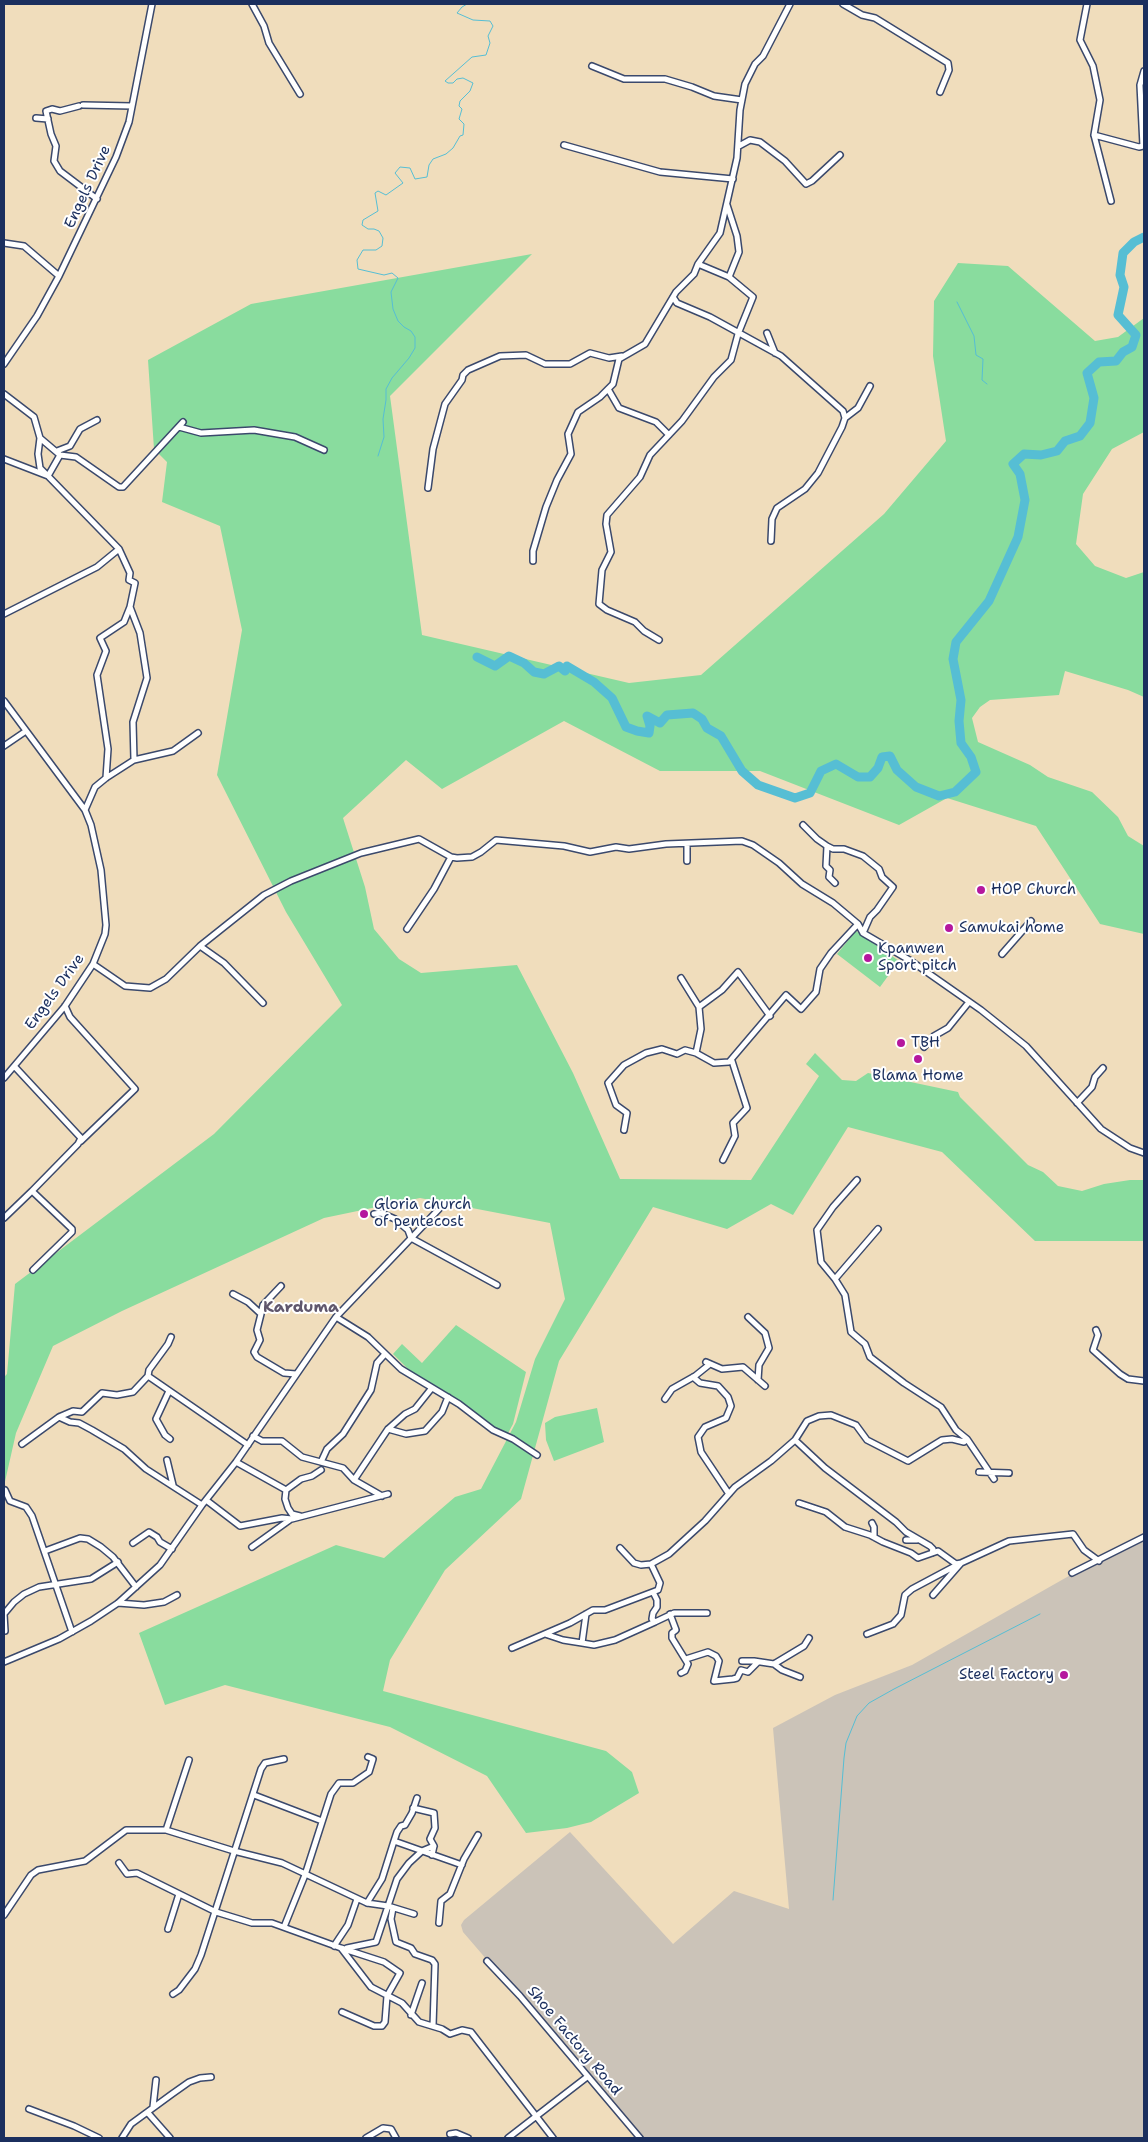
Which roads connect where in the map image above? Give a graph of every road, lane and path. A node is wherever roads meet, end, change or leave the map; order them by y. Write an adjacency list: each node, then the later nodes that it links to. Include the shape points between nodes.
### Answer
1 (152, 4): 11 (street, Engels Drive)
2 (252, 4): 9 (street, via 269,43)
3 (790, 4): 10 (street, via 763,56 755,64)
4 (843, 4): 8 (street, via 875,18 948,64 950,70)
5 (1087, 4): 14 (street, via 1080,40 1093,66 1100,100)
6 (592, 66): 10 (street, via 624,79 665,79 714,96)
7 (1144, 70): 14 (street, via 1140,85 1143,146)
8 (940, 92)
9 (300, 94)
10 (742, 100): 16 (street)
11 (132, 106): 13 (street, via 81,106 60,112 52,109 46,111); 19 (street, Engels Drive, via 125,135)
12 (36, 118): 13 (street)
13 (48, 119): 19 (street, via 56,146 54,161 60,171)
14 (1094, 135): 20 (street)
15 (564, 145): 18 (street, via 660,172)
16 (739, 146): 17 (street, via 750,140 760,142 785,161 806,184); 18 (street)
17 (840, 155)
18 (733, 179): 21 (street)
19 (97, 199): 24 (street, Engels Drive)
20 (1111, 201)
21 (727, 204): 23 (street, via 720,233); 25 (street, via 739,252)
22 (4, 243): 24 (street, via 24,246)
23 (698, 264): 25 (street); 26 (street, via 694,274)
24 (59, 276): 31 (street, Engels Drive, via 37,316)
25 (729, 278): 28 (street, via 753,297)
26 (673, 297): 28 (street, via 677,303); 30 (street, via 645,344)
27 (767, 333): 29 (street)
28 (738, 334): 29 (street); 39 (street, via 732,360 714,377)
29 (775, 353): 35 (street, via 843,411)
30 (625, 355): 33 (street, via 619,359 613,384); 45 (street, via 609,358 590,353 570,364 545,364 526,355 500,356 468,370 445,404 433,449)
31 (4, 364)
32 (870, 386): 35 (street, via 858,408)
33 (608, 389): 39 (street, via 619,408 656,422); 48 (street, via 578,412 568,434 571,454 546,507)
34 (4, 394): 40 (street, via 34,418)
35 (845, 418): 46 (street, via 818,473 805,489 777,508 772,519)
36 (97, 420): 42 (street, via 80,429 70,446)
37 (183, 422): 38 (street)
38 (179, 427): 41 (street, via 201,433 254,430 295,438); 42 (street, via 123,487 76,457)
39 (669, 435): 51 (street, via 650,455 632,488 606,515 611,552 602,570 600,604 635,622)
40 (40, 438): 42 (street); 44 (street, via 40,468)
41 (324, 450)
42 (58, 453): 44 (street)
43 (4, 459): 44 (street)
44 (48, 476): 47 (street)
45 (428, 488)
46 (771, 541)
47 (118, 549): 49 (street, via 130,573 129,580 135,584); 50 (street, via 97,567)
48 (533, 560)
49 (130, 607): 56 (street, via 140,633 147,678 133,722); 57 (street, via 124,622 100,638 106,651 97,675 108,748)
50 (4, 614)
51 (659, 640)
52 (4, 701): 53 (street, Engels Drive)
53 (26, 731): 55 (street); 58 (street, Engels Drive)
54 (198, 733): 56 (street, via 174,751)
55 (4, 746)
56 (134, 760): 57 (street)
57 (106, 778): 58 (street, via 96,787)
58 (86, 810): 71 (street, Engels Drive, via 100,864 106,925)
59 (803, 824): 61 (street)
60 (687, 844): 62 (street, via 616,847 590,852 564,846 496,840 472,857); 63 (street); 66 (street, via 742,841 753,845)
61 (827, 846): 64 (street, via 826,866); 68 (street, via 863,856 879,869 893,888 870,917)
62 (451, 857): 67 (street); 69 (street, via 419,839 361,853 314,870 264,895)
63 (687, 860)
64 (835, 883)
65 (1031, 921): 70 (street)
66 (858, 924): 68 (street); 77 (street, via 820,969 816,992 801,1008 786,995)
67 (408, 929)
68 (863, 933): 73 (street, via 911,961)
69 (200, 946): 71 (street, via 166,978 150,988 125,986); 74 (street, via 224,963)
70 (1002, 954)
71 (92, 964): 75 (street, Engels Drive)
72 (680, 978): 76 (street)
73 (969, 1002): 78 (street, via 948,1028); 84 (street, via 1026,1046)
74 (262, 1003)
75 (65, 1006): 81 (street, Engels Drive); 86 (street, via 70,1018 135,1089)
76 (699, 1007): 77 (street, via 722,990 738,972); 79 (street, via 701,1029)
77 (770, 1016): 80 (street)
78 (924, 1047)
79 (696, 1053): 80 (street, via 714,1063); 85 (street, via 685,1050 677,1054 662,1049 624,1065 608,1083 616,1106 627,1113)
80 (732, 1060): 88 (street, via 747,1108 733,1122 735,1136)
81 (14, 1067): 83 (street, Engels Drive); 86 (street)
82 (1103, 1068): 84 (street)
83 (4, 1078)
84 (1077, 1103): 87 (street, via 1101,1129)
85 (624, 1130)
86 (81, 1141): 90 (street)
87 (1144, 1153)
88 (722, 1160)
89 (857, 1180): 97 (street, via 818,1230 821,1262)
90 (32, 1191): 93 (street); 96 (street, via 72,1229)
91 (439, 1209): 95 (street)
92 (374, 1214): 95 (street, via 381,1213 395,1219 408,1230)
93 (4, 1218)
94 (878, 1228): 97 (street)
95 (411, 1238): 98 (street); 102 (street)
96 (33, 1270)
97 (836, 1279): 122 (street, via 845,1295 851,1332 865,1344 870,1357 941,1407)
98 (497, 1285)
99 (281, 1286): 101 (street, via 264,1305)
100 (233, 1294): 101 (street)
101 (261, 1314): 107 (street, via 257,1330 260,1340 254,1352 256,1357 284,1373)
102 (336, 1317): 106 (street, via 368,1337); 107 (street)
103 (748, 1317): 110 (street, via 766,1333 769,1348 759,1364)
104 (1096, 1330): 111 (street, via 1098,1335 1093,1350 1128,1379)
105 (171, 1337): 108 (street)
106 (385, 1354): 113 (street); 128 (street, via 377,1363 372,1390 343,1434 327,1449)
107 (296, 1374): 119 (street)
108 (148, 1376): 114 (street); 117 (street, via 133,1392 102,1393 82,1412)
109 (693, 1377): 110 (street, via 708,1363 722,1369 743,1367); 116 (street, via 672,1389); 139 (street, via 718,1386 731,1406 726,1418 705,1427 698,1437 700,1452)
110 (758, 1380): 112 (street)
111 (1144, 1381)
112 (765, 1386)
113 (431, 1389): 115 (street); 118 (street, via 415,1410)
114 (169, 1391): 120 (street, via 156,1419); 124 (street)
115 (448, 1397): 118 (street, via 442,1412 425,1431 406,1434); 125 (street, via 493,1430)
116 (664, 1399)
117 (59, 1417): 123 (street); 135 (street, via 79,1423 124,1449 146,1469)
118 (388, 1429): 134 (street)
119 (254, 1436): 124 (street); 128 (street, via 262,1441 282,1441 302,1457)
120 (170, 1439)
121 (795, 1440): 122 (street, via 807,1422 819,1416 832,1415 856,1425 866,1440 908,1461 942,1440); 139 (street); 150 (street, via 825,1468)
122 (967, 1440): 131 (street)
123 (22, 1444)
124 (248, 1445): 127 (street)
125 (537, 1455)
126 (167, 1460): 135 (street)
127 (236, 1462): 137 (street); 141 (street)
128 (321, 1462): 134 (street, via 344,1468)
129 (321, 1470): 137 (street)
130 (979, 1472): 131 (street)
131 (990, 1473): 132 (street); 133 (street)
132 (1009, 1473)
133 (994, 1479)
134 (354, 1480): 140 (street)
135 (173, 1485): 143 (street)
136 (5, 1490): 155 (street, via 12,1503 26,1507 32,1516)
137 (286, 1490): 144 (street, via 284,1500 288,1508 292,1514)
138 (388, 1494): 140 (street)
139 (729, 1494): 160 (street, via 677,1548)
140 (382, 1496): 144 (street)
141 (206, 1500): 143 (street); 145 (street, via 240,1526)
142 (799, 1503): 147 (street, via 826,1512 845,1527)
143 (202, 1506): 154 (street)
144 (300, 1516): 145 (street)
145 (292, 1519): 152 (street)
146 (872, 1523): 147 (street)
147 (874, 1537): 156 (street, via 918,1558)
148 (1144, 1537): 157 (street)
149 (906, 1540): 150 (street)
150 (918, 1540): 156 (street, via 930,1546)
151 (132, 1543): 154 (street, via 149,1532)
152 (252, 1547)
153 (620, 1548): 160 (street, via 634,1563)
154 (172, 1549): 163 (street)
155 (45, 1550): 158 (street, via 80,1538 88,1539); 162 (street)
156 (932, 1553): 159 (street, via 938,1551 956,1564)
157 (1099, 1561): 159 (street, via 1084,1550 1072,1534 1009,1541); 161 (street)
158 (118, 1562): 162 (street, via 91,1579); 163 (street)
159 (961, 1563): 166 (street); 176 (street, via 912,1589 893,1624)
160 (651, 1564): 164 (street, via 660,1582)
161 (1072, 1573)
162 (56, 1584): 168 (street, via 24,1594); 174 (street)
163 (136, 1587): 167 (street)
164 (654, 1592): 170 (street); 172 (street, via 657,1607 652,1619)
165 (177, 1595): 167 (street, via 164,1602 144,1605)
166 (933, 1595)
167 (118, 1603): 174 (street)
168 (5, 1611): 173 (street)
169 (707, 1613): 171 (street)
170 (586, 1614): 175 (street); 178 (street)
171 (670, 1614): 172 (street); 180 (street, via 676,1630 672,1638)
172 (655, 1622): 178 (street, via 615,1640 594,1645)
173 (5, 1631)
174 (72, 1632): 182 (street)
175 (545, 1634): 178 (street); 179 (street)
176 (867, 1634)
177 (809, 1638): 184 (street, via 804,1646)
178 (582, 1643)
179 (512, 1648)
180 (686, 1658): 183 (street, via 708,1652 716,1656 719,1661 714,1681 737,1678 741,1670 748,1672); 185 (street, via 688,1664)
181 (742, 1661): 183 (street)
182 (4, 1662)
183 (758, 1662): 184 (street)
184 (774, 1664): 186 (street)
185 (681, 1673)
186 (800, 1677)
187 (368, 1757): 193 (street, via 373,1759 370,1772 353,1783 339,1783 331,1794)
188 (284, 1759): 190 (street, via 265,1763)
189 (189, 1760): 194 (street)
190 (254, 1795): 193 (street); 198 (street)
191 (417, 1798): 192 (street)
192 (413, 1808): 196 (street); 197 (street, via 434,1812 435,1828 430,1840)
193 (322, 1821): 203 (street)
194 (166, 1830): 198 (street); 210 (street, via 126,1830 84,1861 38,1870 31,1875)
195 (478, 1835): 202 (street)
196 (394, 1841): 199 (street); 206 (street, via 382,1879)
197 (434, 1846): 199 (street); 200 (street)
198 (234, 1851): 203 (street, via 282,1863); 208 (street)
199 (422, 1851): 200 (street); 207 (street, via 396,1880)
200 (432, 1855): 202 (street)
201 (119, 1863): 204 (street, via 127,1874 137,1873)
202 (462, 1865): 211 (street, via 450,1894 441,1901)
203 (305, 1875): 205 (street); 212 (street)
204 (179, 1894): 208 (street); 213 (street)
205 (356, 1899): 206 (street); 214 (street, via 348,1925)
206 (367, 1903): 207 (street)
207 (391, 1907): 209 (street); 215 (street, via 376,1942); 222 (street, via 396,1942 435,1964)
208 (216, 1912): 212 (street, via 252,1924 272,1923); 218 (street, via 198,1964)
209 (414, 1914)
210 (4, 1915)
211 (439, 1923)
212 (284, 1927): 214 (street)
213 (168, 1929)
214 (334, 1946): 215 (street)
215 (341, 1948): 219 (street, via 371,1987); 219 (street, via 376,1959 399,1971)
216 (487, 1960): 224 (street, Shoe Factory Road)
217 (422, 1983): 221 (street)
218 (173, 1994)
219 (387, 1996): 220 (street, via 382,2026 374,2026); 221 (street, via 402,2004)
220 (342, 2012)
221 (411, 2015): 222 (street)
222 (433, 2026): 229 (street, via 450,2034 462,2030 471,2032)
223 (211, 2077): 226 (street, via 189,2082)
224 (587, 2077): 229 (street); 239 (street, Shoe Factory Road)
225 (156, 2080): 226 (street)
226 (153, 2108): 228 (street)
227 (29, 2109): 231 (street)
228 (148, 2113): 232 (street, via 131,2124); 233 (street)
229 (537, 2116): 237 (street); 238 (street)
230 (450, 2134): 236 (street)
231 (99, 2138)
232 (122, 2138)
233 (170, 2138)
234 (366, 2138): 235 (street, via 384,2128 391,2129)
235 (396, 2138)
236 (468, 2138)
237 (508, 2138)
238 (553, 2138)
239 (640, 2138)

